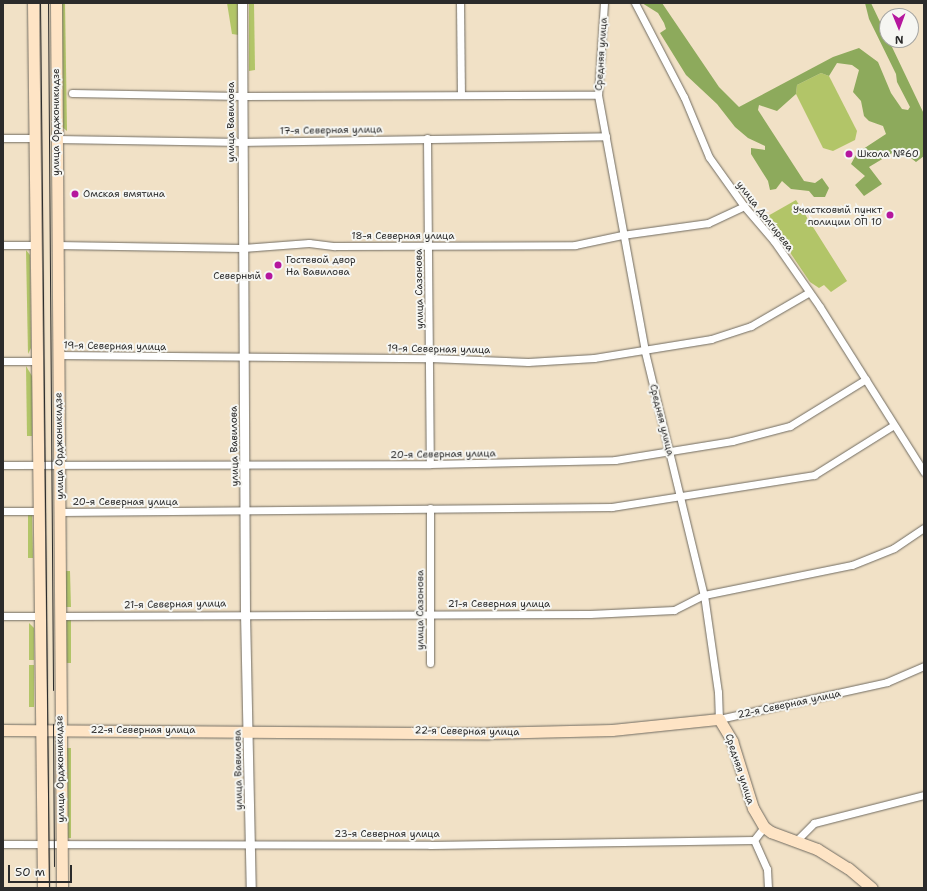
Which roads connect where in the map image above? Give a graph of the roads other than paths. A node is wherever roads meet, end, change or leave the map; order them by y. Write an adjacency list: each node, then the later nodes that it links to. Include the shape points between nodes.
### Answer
1 (33, 3): 13 (main road, улица Орджоникидзе)
2 (56, 3): 15 (main road, улица Орджоникидзе)
3 (242, 3): 9 (street, улица Вавилова)
4 (460, 3): 8 (street)
5 (604, 3): 10 (street, Средняя улица)
6 (635, 3): 17 (street, улица Долгирева, via 684,97 709,156)
7 (72, 93): 9 (street)
8 (461, 95): 9 (street); 10 (street)
9 (242, 96): 16 (street, улица Вавилова)
10 (598, 96): 11 (street, Средняя улица)
11 (606, 136): 14 (street, 17-я Северная улица); 18 (street, Средняя улица)
12 (3, 138): 13 (street)
13 (36, 138): 20 (main road, улица Орджоникидзе)
14 (427, 138): 16 (street, 17-я Северная улица); 22 (street, улица Сазонова)
15 (56, 139): 16 (street, 17-я Северная улица); 21 (main road, улица Орджоникидзе)
16 (242, 142): 23 (street, улица Вавилова)
17 (744, 206): 18 (street, 18-я Северная улица, via 708,223); 24 (street, улица Долгирева, via 774,241)
18 (622, 235): 22 (street, 18-я Северная улица, via 575,245); 25 (street, Средняя улица)
19 (3, 245): 20 (street)
20 (36, 245): 30 (main road, улица Орджоникидзе)
21 (56, 245): 23 (street, 18-я Северная улица); 26 (main road, улица Орджоникидзе)
22 (428, 246): 23 (street, 18-я Северная улица, via 309,244); 28 (street, улица Сазонова)
23 (243, 248): 27 (street, улица Вавилова)
24 (808, 293): 25 (street, 19-я Северная улица, via 750,326 710,339); 31 (street, улица Долгирева)
25 (645, 352): 28 (street, 19-я Северная улица, via 528,362); 33 (street, Средняя улица)
26 (57, 355): 27 (street, 19-я Северная улица); 37 (main road, улица Орджоникидзе)
27 (244, 358): 28 (street, 19-я Северная улица); 38 (street, улица Вавилова)
28 (430, 358): 34 (street, улица Сазонова)
29 (3, 361): 30 (street)
30 (37, 361): 36 (main road, улица Орджоникидзе)
31 (866, 379): 32 (street, улица Долгирева); 33 (street, 20-я Северная улица, via 790,426)
32 (894, 425): 39 (street, улица Долгирева); 40 (street, 20-я Северная улица, via 814,475)
33 (670, 453): 34 (street, 20-я Северная улица, via 615,460); 40 (street, Средняя улица)
34 (430, 464): 38 (street, 20-я Северная улица)
35 (3, 465): 36 (street, 20-я Северная улица)
36 (37, 465): 37 (street, 20-я Северная улица); 43 (main road, улица Орджоникидзе)
37 (60, 465): 38 (street, 20-я Северная улица); 44 (main road, улица Орджоникидзе)
38 (245, 465): 45 (street, улица Вавилова)
39 (924, 472)
40 (680, 498): 41 (street, 20-я Северная улица, via 612,507); 47 (street, Средняя улица)
41 (430, 508): 45 (street, 20-я Северная улица); 49 (street, улица Сазонова)
42 (3, 511): 43 (street)
43 (39, 511): 51 (main road, улица Орджоникидзе)
44 (60, 512): 45 (street, 20-я Северная улица); 52 (main road, улица Орджоникидзе)
45 (245, 512): 48 (street, улица Вавилова)
46 (924, 528): 47 (street, 21-я Северная улица, via 894,548 852,565)
47 (704, 596): 49 (street, 21-я Северная улица, via 674,610 590,614); 55 (street, Средняя улица, via 718,692)
48 (245, 614): 49 (street, 21-я Северная улица); 52 (street, 21-я Северная улица); 59 (street, улица Вавилова)
49 (430, 615): 53 (street, улица Сазонова)
50 (3, 616): 51 (street)
51 (40, 616): 57 (main road, улица Орджоникидзе)
52 (59, 616): 58 (main road, улица Орджоникидзе)
53 (430, 663)
54 (924, 666): 55 (street, 22-я Северная улица, via 887,682)
55 (719, 719): 59 (main road, 22-я Северная улица, via 612,730); 61 (main road, Средняя улица, via 732,740 753,808)
56 (3, 730): 57 (main road, 22-я Северная улица)
57 (41, 730): 58 (main road, 22-я Северная улица); 65 (main road, улица Орджоникидзе)
58 (60, 730): 59 (main road, 22-я Северная улица); 66 (main road, улица Орджоникидзе)
59 (248, 730): 67 (street, улица Вавилова)
60 (924, 794): 63 (street, via 814,823)
61 (764, 827): 62 (street); 63 (main road)
62 (754, 840): 67 (street, 23-я Северная улица); 71 (street, via 767,869)
63 (796, 840): 72 (main road, via 848,868)
64 (3, 844): 65 (street, 23-я Северная улица)
65 (42, 844): 66 (street, 23-я Северная улица); 68 (main road, улица Орджоникидзе)
66 (61, 844): 67 (street, 23-я Северная улица); 69 (main road, улица Орджоникидзе)
67 (250, 844): 70 (street, улица Вавилова)
68 (43, 888)
69 (62, 888)
70 (251, 888)
71 (768, 888)
72 (872, 888)

